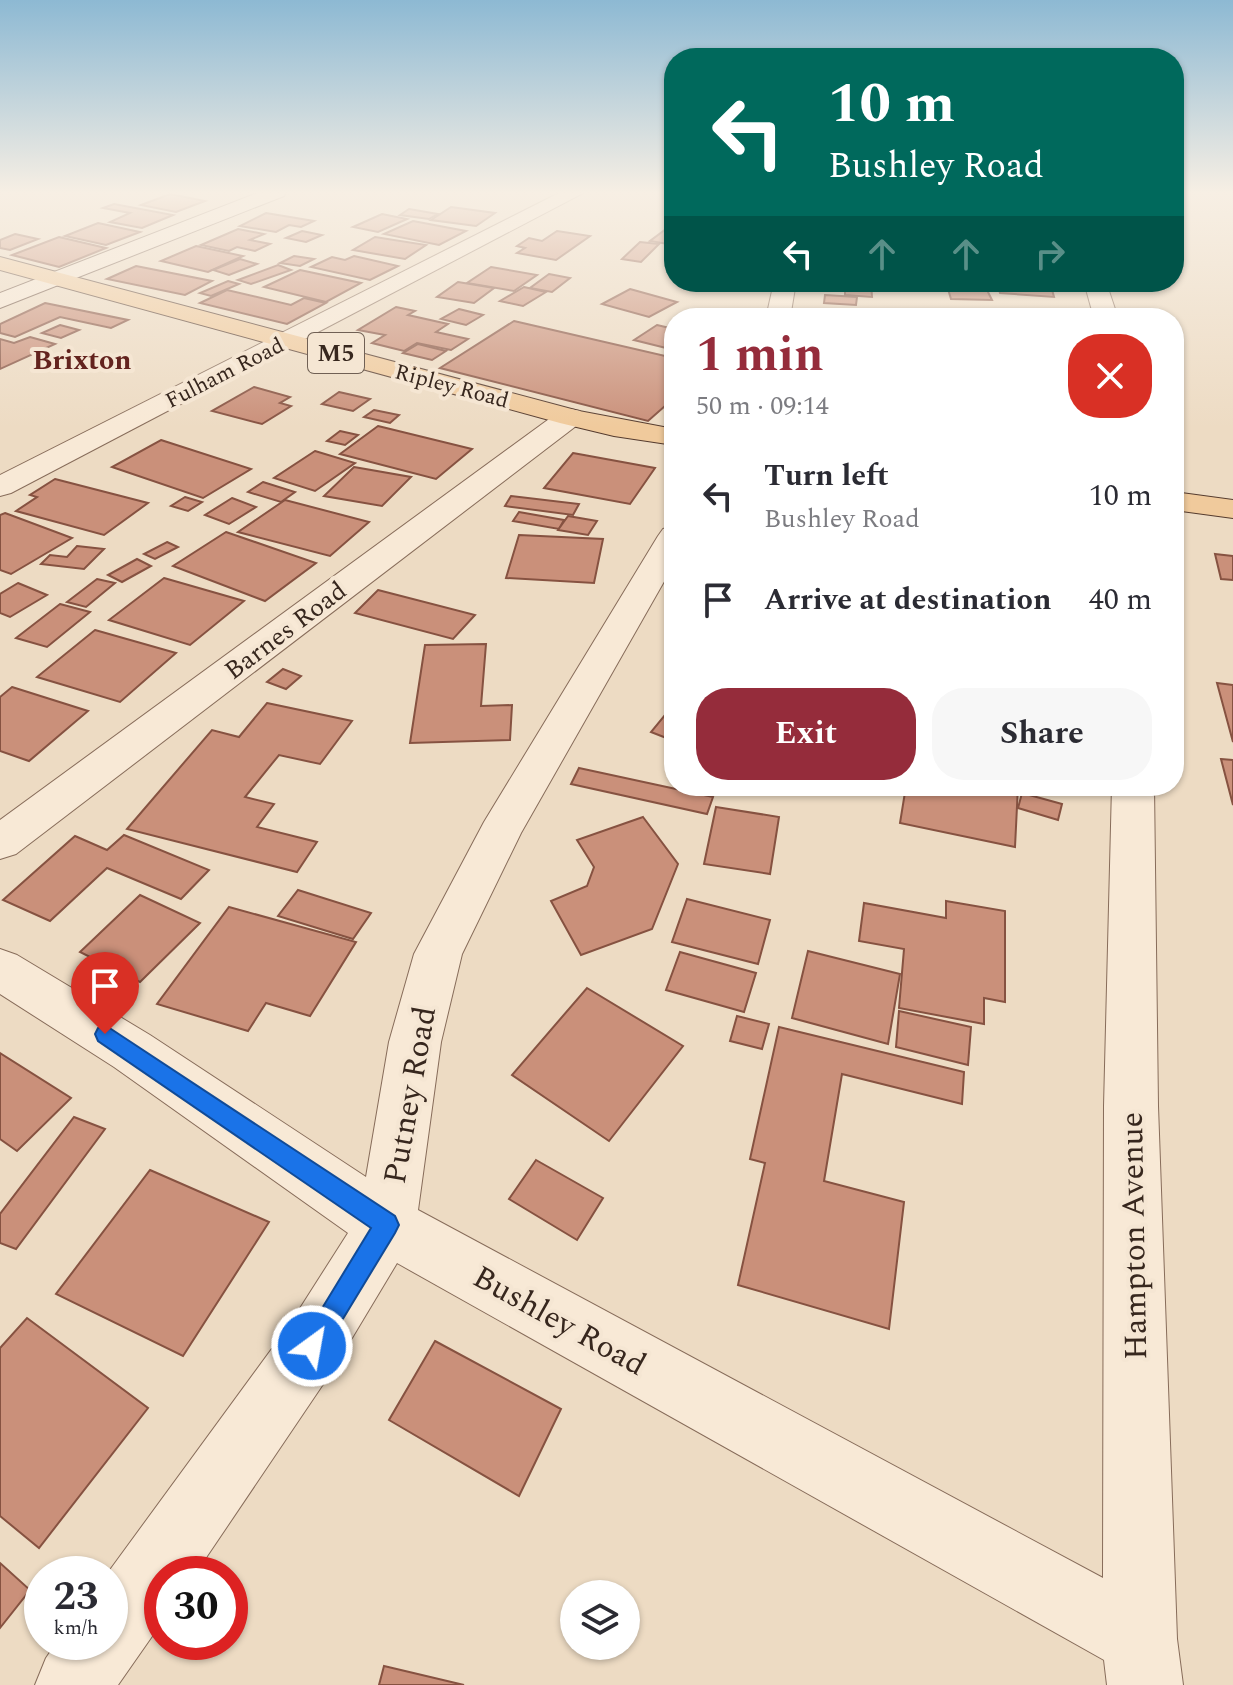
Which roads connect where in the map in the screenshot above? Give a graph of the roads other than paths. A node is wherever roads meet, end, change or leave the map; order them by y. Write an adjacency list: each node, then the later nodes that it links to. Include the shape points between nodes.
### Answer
1 (31, 271): 4 (main road, Ripley Road / M5)
2 (80, 271): 4 (street)
3 (423, 271): 6 (street, Fulham Road)
4 (61, 278): 5 (street); 6 (main road, Ripley Road / M5)
5 (0, 301)
6 (288, 340): 7 (main road, Ripley Road / M5); 9 (street, Fulham Road)
7 (570, 417): 8 (main road, Ripley Road / M5); 14 (street, Barnes Road)
8 (664, 436)
9 (0, 487)
10 (1184, 502): 11 (main road)
11 (1233, 509)
12 (664, 553): 16 (street, Putney Road, via 499,833 438,954 415,1042)
13 (1133, 796): 19 (street, Hampton Avenue, via 1132,1229)
14 (0, 843)
15 (0, 969): 16 (street, Bushley Road, via 132,1051)
16 (387, 1225): 17 (street, Putney Road, via 312,1346); 19 (street, Bushley Road)
17 (128, 1607)
18 (90, 1660): 20 (street)
19 (1142, 1662)
20 (73, 1685)

